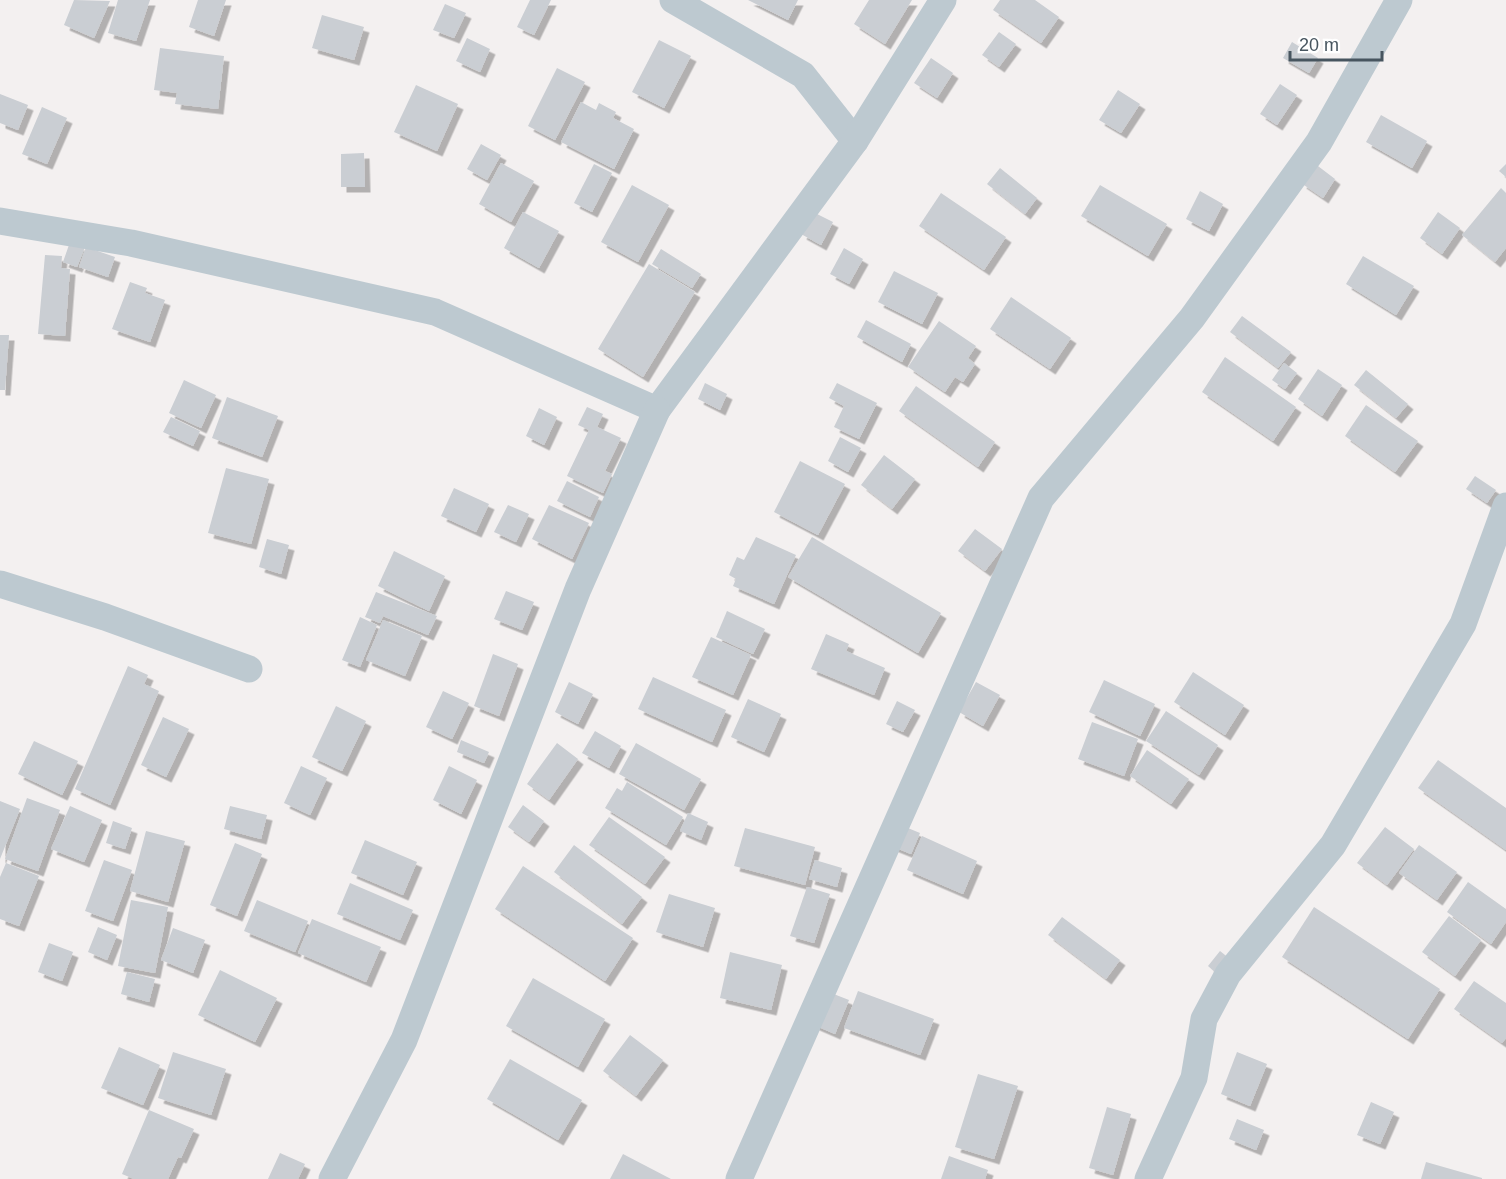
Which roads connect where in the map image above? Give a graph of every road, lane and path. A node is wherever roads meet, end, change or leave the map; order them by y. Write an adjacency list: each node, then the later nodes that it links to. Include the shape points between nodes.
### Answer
1 (673, 0): 4 (street, via 803,75)
2 (943, 0): 4 (street)
3 (1399, 0): 11 (street, via 1318,142 1192,318 1041,498)
4 (855, 141): 6 (street)
5 (0, 221): 6 (street, via 131,243 435,312)
6 (657, 410): 10 (street, via 578,589 404,1040)
7 (1506, 506): 12 (street, via 1464,624 1333,846 1228,974 1203,1018 1194,1078)
8 (0, 584): 9 (street)
9 (249, 669)
10 (332, 1179)
11 (739, 1179)
12 (1148, 1179)

